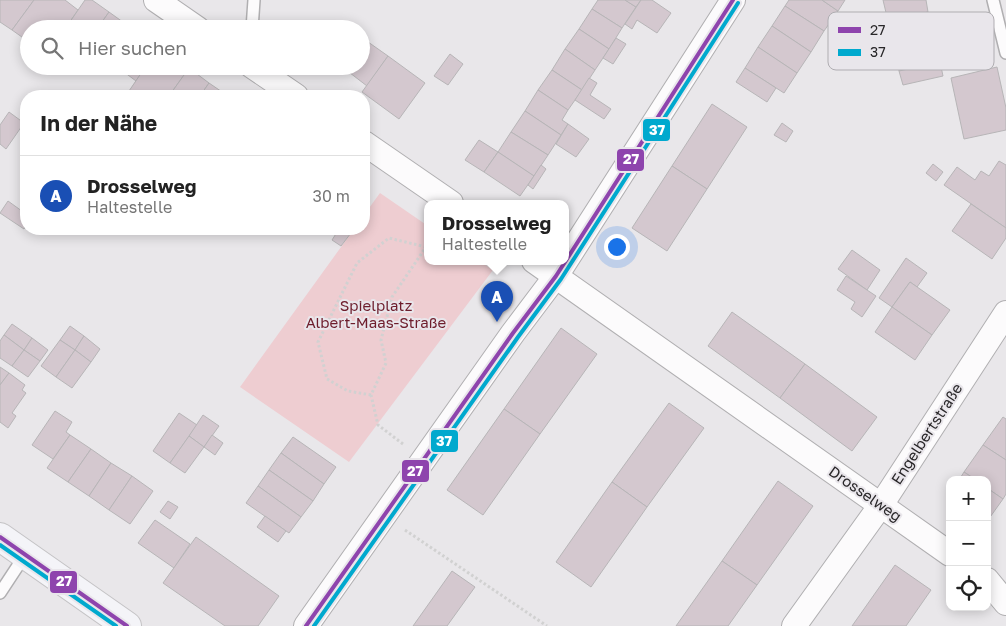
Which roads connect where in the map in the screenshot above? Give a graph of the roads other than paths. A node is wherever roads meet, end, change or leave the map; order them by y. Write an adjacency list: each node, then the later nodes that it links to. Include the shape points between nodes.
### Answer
1 (156, 0): 5 (street)
2 (254, 0): 6 (lane)
3 (732, 0): 12 (street)
4 (993, 0): 7 (lane)
5 (185, 20)
6 (253, 20)
7 (1006, 53)
8 (265, 75): 9 (street)
9 (287, 90)
10 (370, 147): 11 (street)
11 (447, 200)
12 (569, 256)
13 (540, 265): 15 (street, Drosselweg)
14 (563, 265): 15 (street)
15 (556, 276): 17 (street, Drosselweg); 25 (street)
16 (1006, 313): 17 (street, Engelbertstraße)
17 (881, 505): 19 (street, Drosselweg); 26 (street, Engelbertstraße)
18 (0, 537): 20 (main road)
19 (946, 551)
20 (25, 555): 22 (lane); 24 (main road)
21 (991, 585): 23 (street)
22 (0, 593)
23 (1006, 603)
24 (127, 626)
25 (306, 626)
26 (794, 626)

